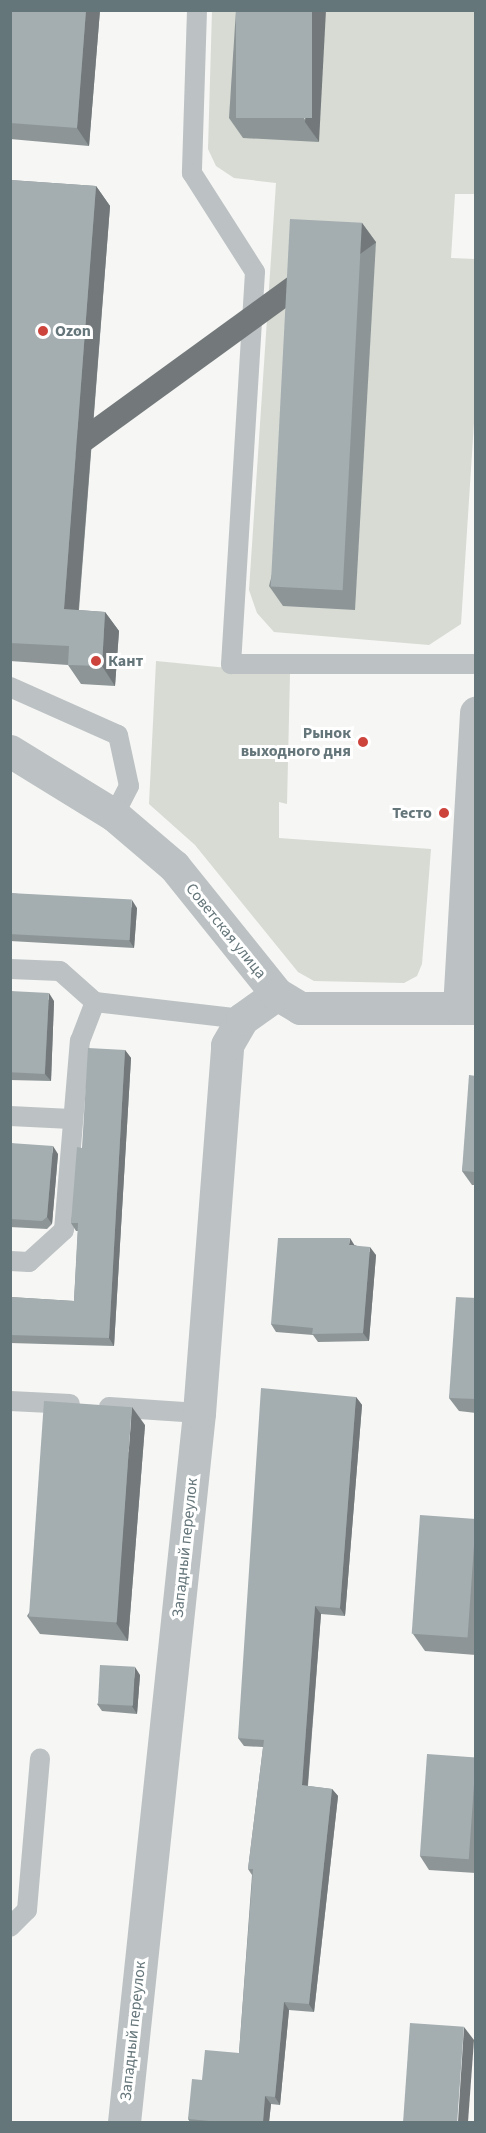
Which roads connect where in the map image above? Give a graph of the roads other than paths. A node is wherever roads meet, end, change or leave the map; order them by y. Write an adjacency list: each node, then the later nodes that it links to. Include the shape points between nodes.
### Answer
1 (196, 10): 2 (lane, via 192,173 255,272 231,664)
2 (476, 664)
3 (10, 687): 7 (lane, via 118,735 129,786)
4 (476, 712): 5 (street)
5 (475, 746): 11 (street)
6 (10, 751): 7 (street, Советская улица)
7 (114, 815): 9 (street, Советская улица, via 174,866)
8 (10, 969): 10 (lane, via 60,971)
9 (277, 994): 11 (street, Советская улица, via 300,1008); 12 (street, Западный переулок)
10 (95, 1002): 12 (lane); 14 (lane, via 80,1041)
11 (467, 1008)
12 (242, 1019): 17 (street, Западный переулок, via 227,1045)
13 (10, 1116): 14 (lane)
14 (71, 1119): 15 (lane, via 64,1230 29,1262)
15 (10, 1261)
16 (10, 1401): 17 (lane)
17 (199, 1413): 20 (street, Западный переулок)
18 (40, 1759): 19 (lane, via 27,1910)
19 (10, 1928)
20 (124, 2122)

